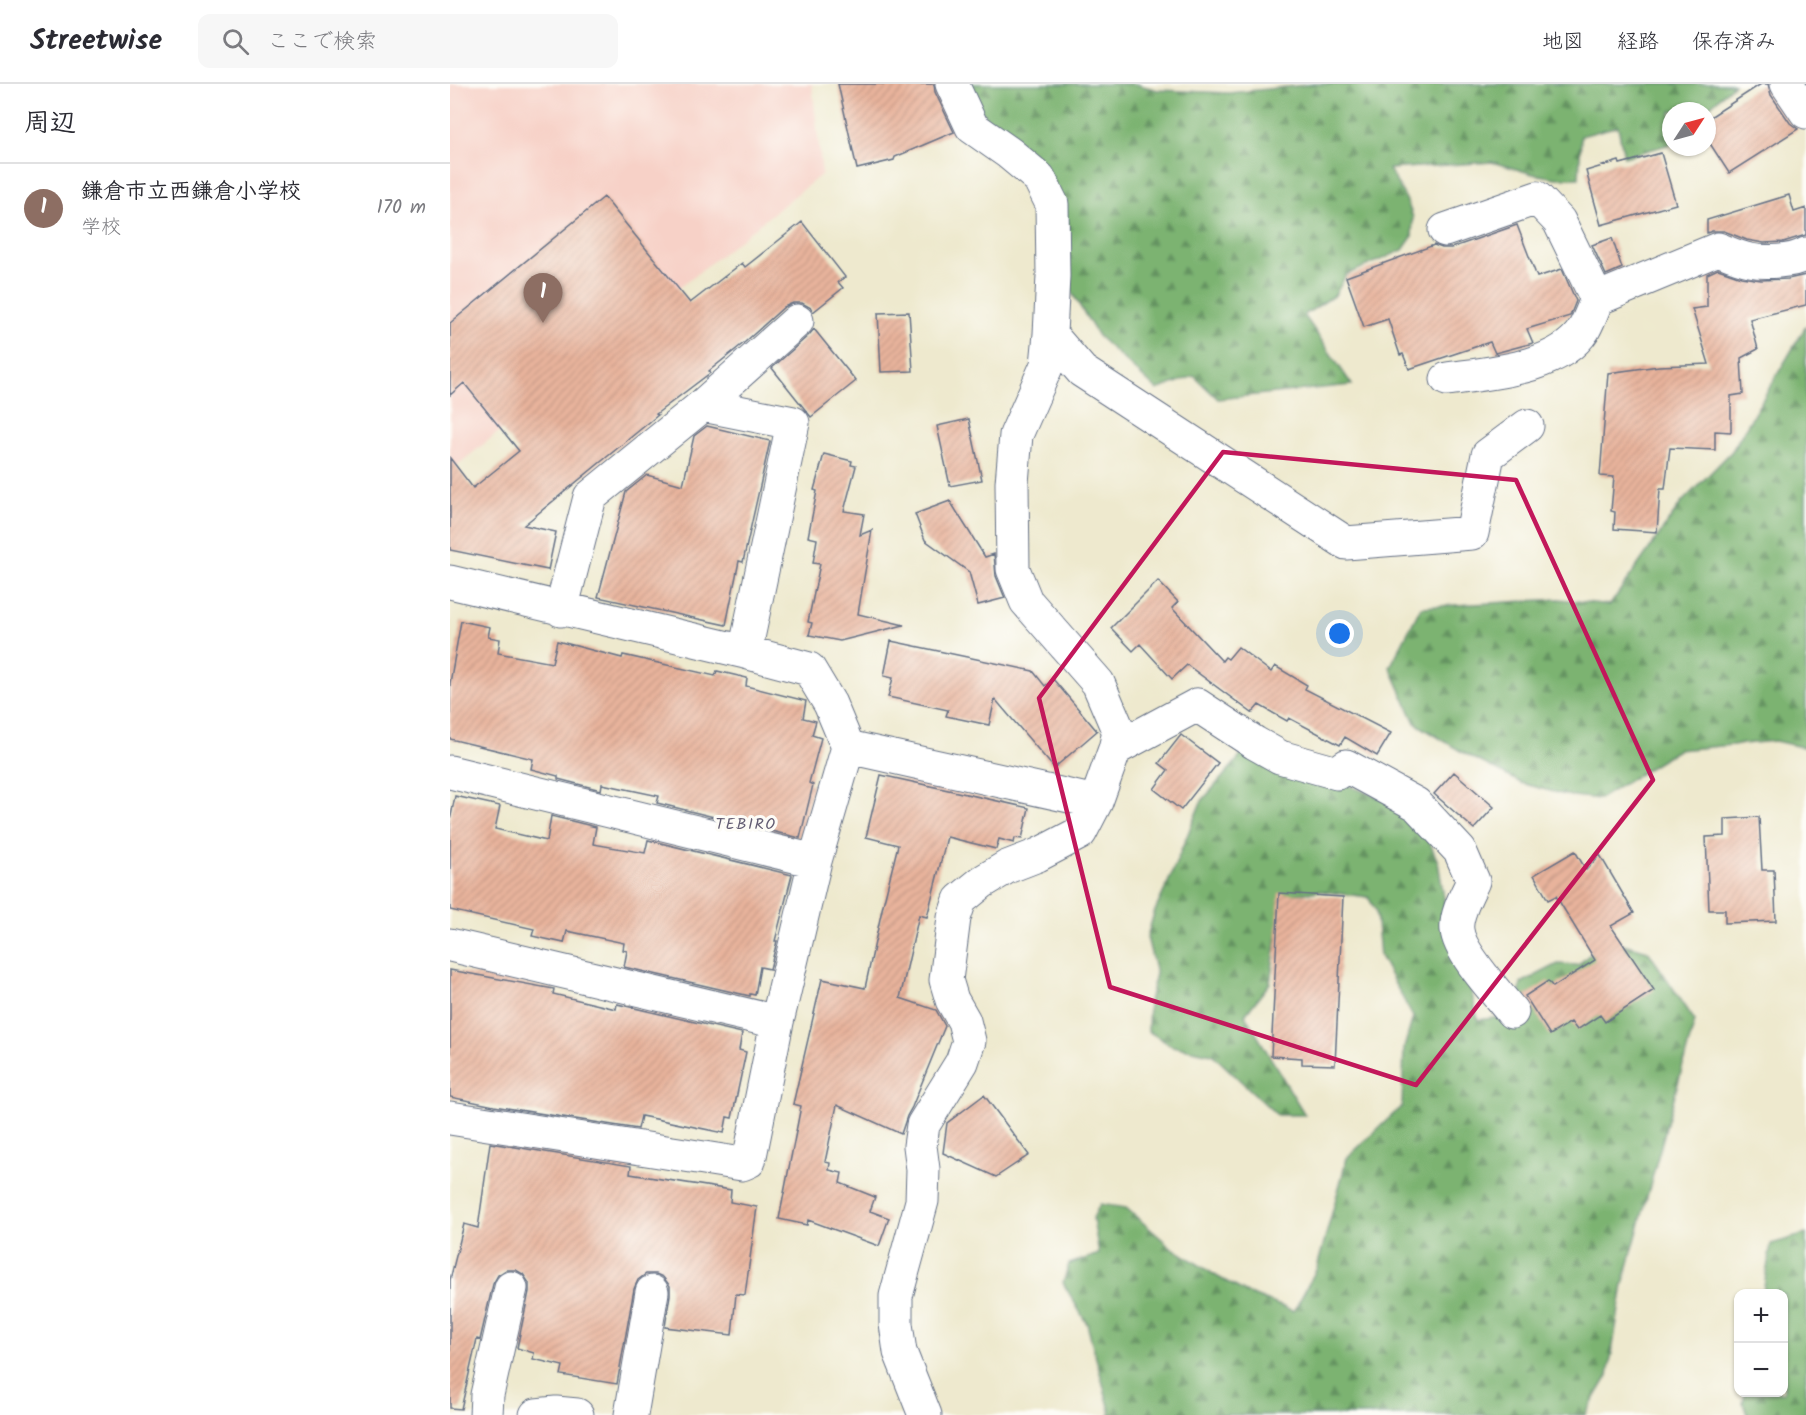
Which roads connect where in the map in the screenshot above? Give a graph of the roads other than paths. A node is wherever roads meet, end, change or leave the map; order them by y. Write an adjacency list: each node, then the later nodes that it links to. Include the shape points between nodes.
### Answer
1 (952, 84): 8 (street, via 972,127 1039,178 1052,204)
2 (1787, 84): 3 (street)
3 (1806, 112)
4 (1445, 230): 6 (street, via 1537,198 1559,221)
5 (1806, 254): 6 (street, via 1774,261 1749,260 1718,249)
6 (1597, 299): 9 (street, via 1584,330 1568,347 1525,367)
7 (797, 321): 10 (street)
8 (1050, 334): 11 (street, via 1082,371 1346,543 1472,533 1488,455); 16 (street, via 1047,365 1016,435 1013,569 1026,601 1098,683 1119,732)
9 (1447, 379)
10 (703, 405): 13 (street, via 590,497); 14 (street, via 793,423)
11 (1527, 426)
12 (450, 582): 13 (street)
13 (561, 610): 14 (street)
14 (745, 652): 15 (street, via 808,669 830,704)
15 (848, 747): 18 (street); 19 (street)
16 (1115, 749): 18 (street); 21 (street, via 1197,705 1280,757 1337,773 1346,766 1416,804 1460,851 1473,881 1456,929 1462,948)
17 (450, 772): 19 (street)
18 (1096, 802): 30 (street, via 1080,833 982,882 960,900 954,918 946,980 969,1041 962,1062 923,1125 922,1201 896,1296 900,1352)
19 (815, 861): 22 (street)
20 (450, 945): 22 (street)
21 (1512, 1012)
22 (777, 1022): 23 (street, via 748,1161 742,1164)
23 (450, 1118)
24 (511, 1287): 26 (street, via 486,1395)
25 (652, 1292): 29 (street)
26 (486, 1415)
27 (536, 1415): 28 (street)
28 (577, 1415)
29 (631, 1415)
30 (926, 1415)

